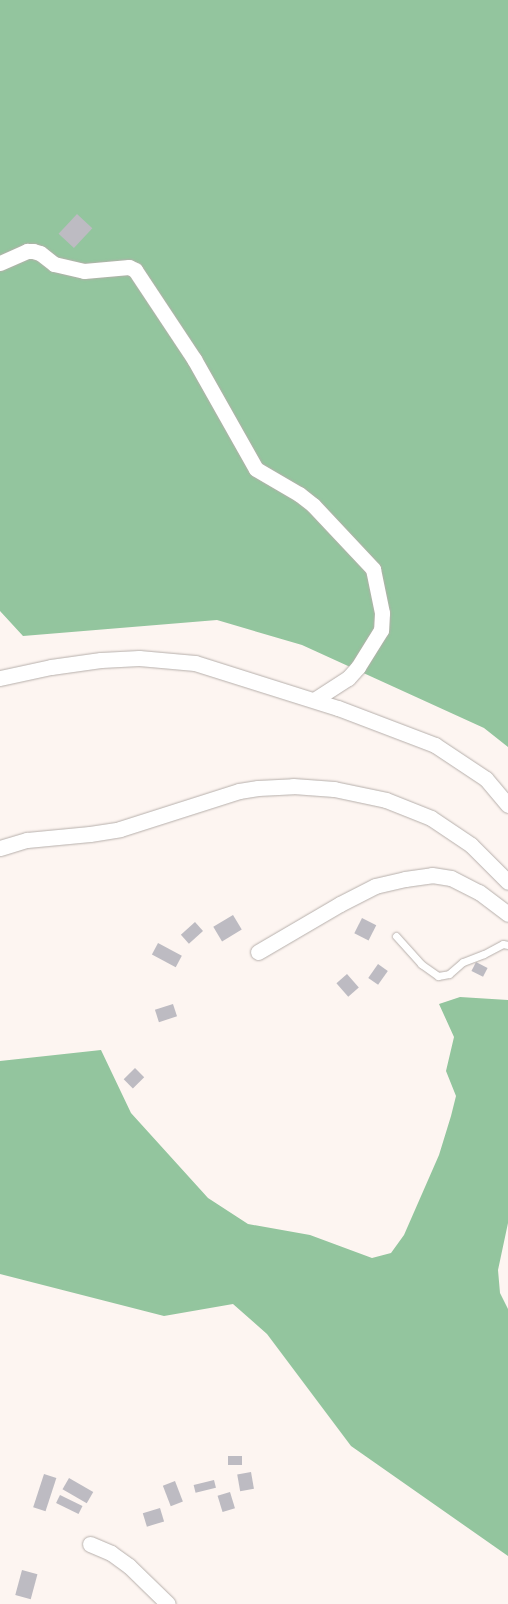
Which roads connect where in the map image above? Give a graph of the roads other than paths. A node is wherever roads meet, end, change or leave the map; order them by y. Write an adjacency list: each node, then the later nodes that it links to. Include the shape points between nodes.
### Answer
1 (0, 263): 3 (street, via 33,251 54,264 84,271 130,267 135,270 194,359 256,469 313,505 373,569 382,613 381,630 358,667 348,678)
2 (0, 678): 3 (street, via 101,660 139,658 180,661 219,669)
3 (314, 700): 4 (street, via 435,745 486,779)
4 (508, 805)
5 (0, 848): 6 (street, via 27,840 120,829 239,791 293,786 334,789 386,800 431,818 471,845)
6 (508, 882)
7 (508, 914): 10 (street, via 479,892 451,878 432,875 405,879 375,886)
8 (396, 936): 9 (lane, via 421,964 438,976 449,974 463,962 503,944)
9 (508, 945)
10 (258, 952)
11 (90, 1544): 12 (street, via 111,1553 129,1566)
12 (168, 1604)

